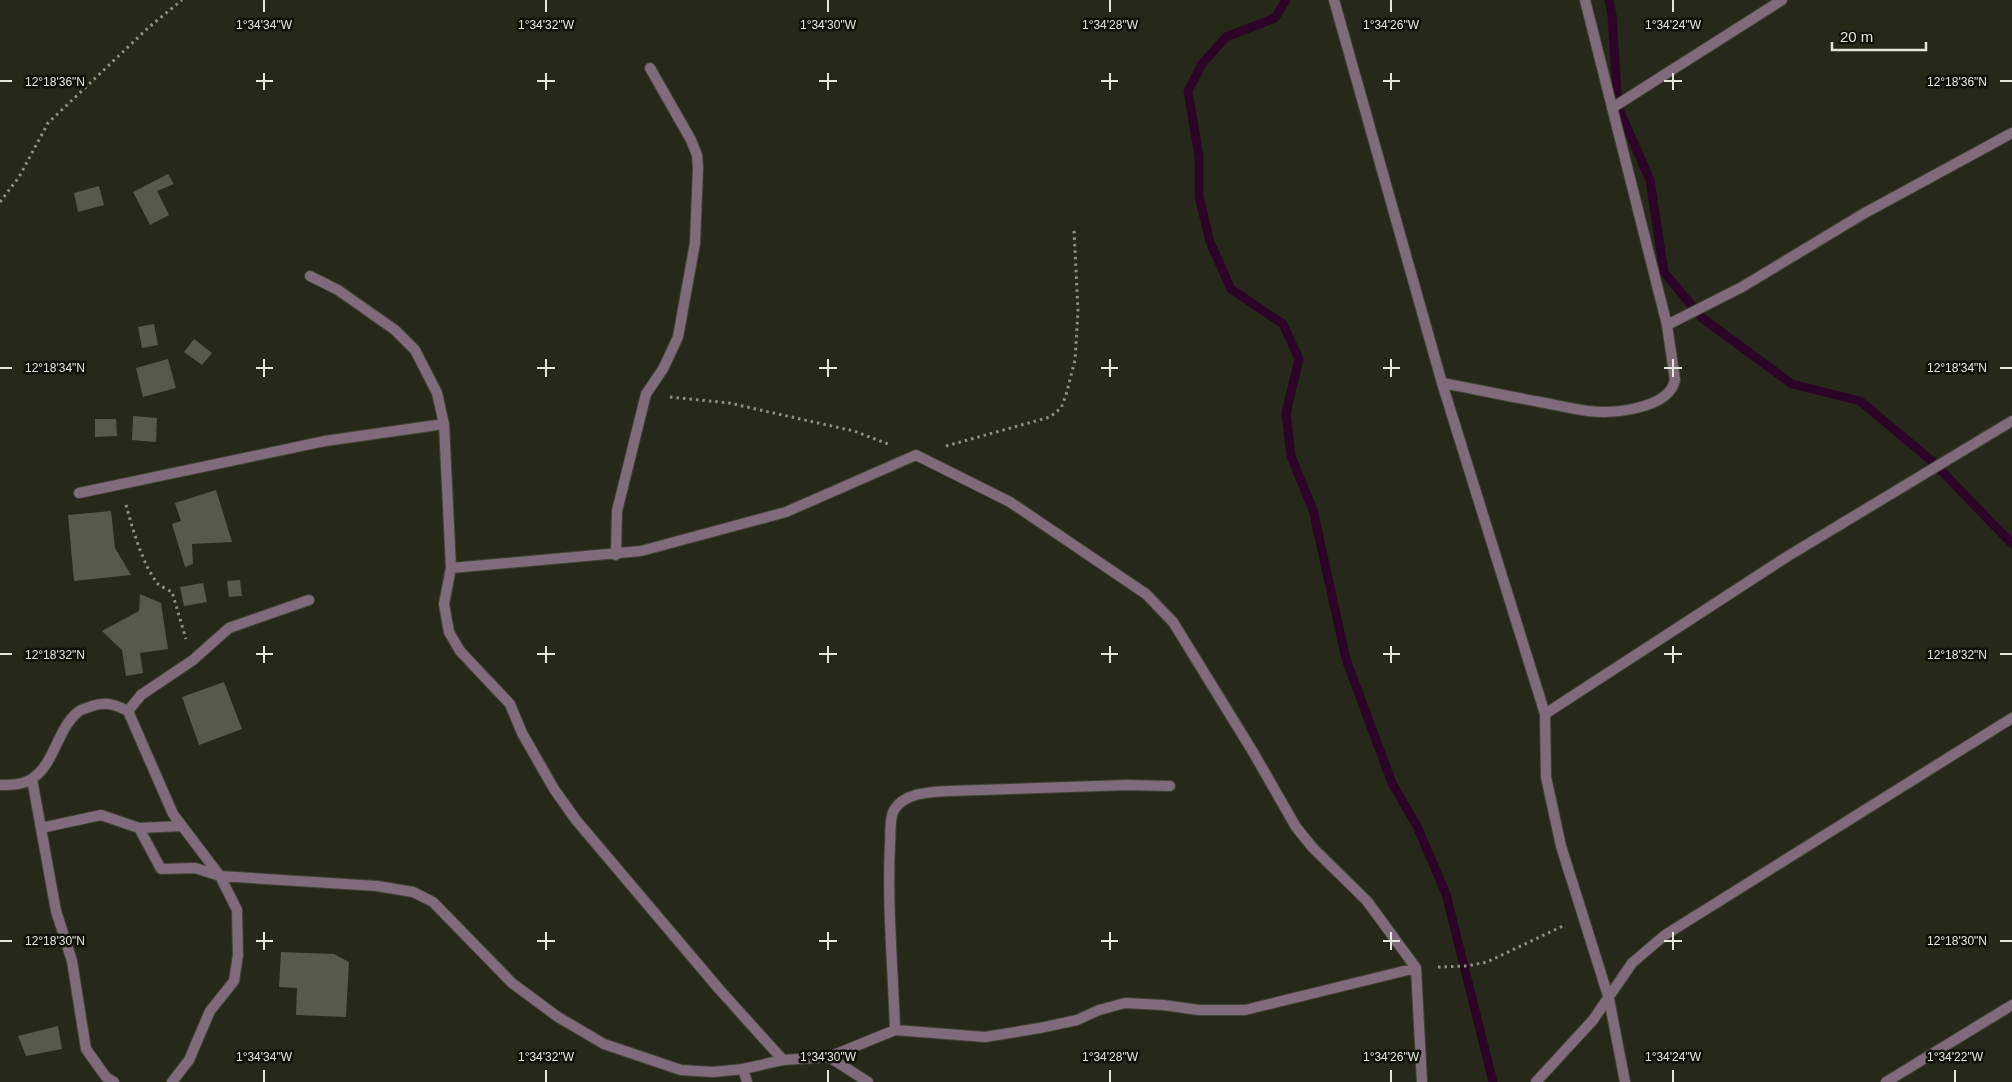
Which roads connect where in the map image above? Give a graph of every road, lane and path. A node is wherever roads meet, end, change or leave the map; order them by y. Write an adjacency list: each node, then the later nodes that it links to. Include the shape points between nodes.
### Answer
1 (182, 0): 8 (path, via 48,123 19,177)
2 (1334, 0): 12 (street)
3 (1585, 0): 6 (street)
4 (1782, 0): 6 (street)
5 (650, 68): 13 (street, via 691,140 698,168 695,243 678,337 663,369)
6 (1612, 108): 11 (street)
7 (2012, 133): 11 (street, via 1863,214 1742,287)
8 (0, 202)
9 (1074, 230): 16 (path, via 1078,311 1075,360 1060,408 1050,417)
10 (310, 276): 15 (street, via 338,290 381,320 416,350 437,393)
11 (1667, 325): 12 (street, via 1674,387 1655,402 1632,409 1590,412)
12 (1442, 383): 24 (street)
13 (646, 394): 16 (path, via 729,403 844,429); 19 (street, via 617,510)
14 (2012, 421): 24 (street, via 1788,556)
15 (444, 424): 17 (street, via 325,441); 20 (street)
16 (916, 455): 19 (street, via 786,512); 34 (street, via 1010,502 1146,594 1173,622 1296,827 1367,902)
17 (120, 485): 18 (street); 22 (path, via 145,559 159,584 172,592)
18 (79, 493)
19 (616, 555): 20 (street)
20 (451, 568): 39 (street, via 444,604 449,632 460,651 510,704 522,733 576,820)
21 (309, 600): 22 (street, via 229,628)
22 (193, 660): 23 (street, via 141,695)
23 (128, 711): 26 (street, via 114,703 97,704 78,711 64,729 42,771); 29 (street, via 172,814)
24 (1545, 714): 33 (street, via 1546,777 1561,846)
25 (2012, 718): 35 (street, via 1665,935 1632,963)
26 (32, 779): 27 (street, via 20,784); 30 (street)
27 (0, 785)
28 (1170, 786): 37 (street, via 950,790 921,793 901,802 891,820 889,863)
29 (182, 826): 31 (street); 32 (street)
30 (41, 828): 31 (street, via 101,815); 41 (street, via 56,911 72,961 86,1050 106,1077)
31 (138, 828): 32 (street, via 161,870 195,868)
32 (220, 876): 40 (street, via 377,886 413,892 433,902 512,983 558,1017 604,1044 681,1070 713,1072); 42 (street, via 238,910 238,955 234,981 210,1011 189,1060)
33 (1583, 916): 34 (path, via 1487,962); 35 (street)
34 (1416, 968): 37 (street, via 1245,1010 1199,1010 1126,1003 1077,1020 986,1037); 45 (street)
35 (1609, 999): 46 (street); 47 (street)
36 (2012, 1005): 48 (street)
37 (895, 1030): 38 (street)
38 (829, 1057): 39 (street); 44 (street)
39 (783, 1060): 40 (street)
40 (743, 1068): 43 (street)
41 (114, 1082)
42 (172, 1082)
43 (747, 1082)
44 (868, 1082)
45 (1422, 1082)
46 (1536, 1082)
47 (1625, 1082)
48 (1886, 1082)

